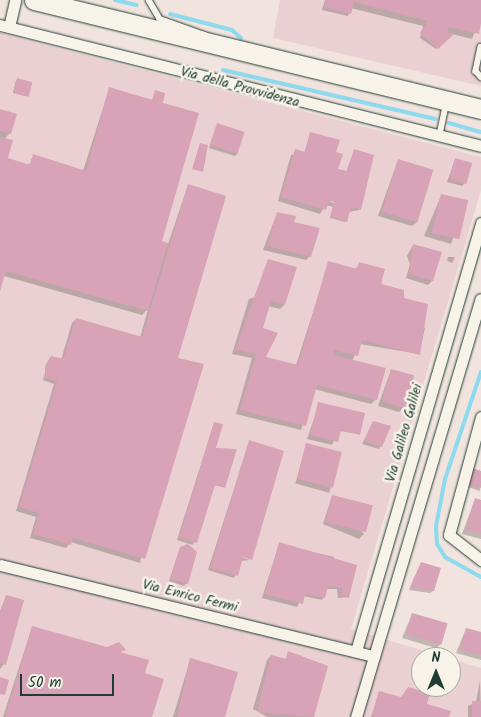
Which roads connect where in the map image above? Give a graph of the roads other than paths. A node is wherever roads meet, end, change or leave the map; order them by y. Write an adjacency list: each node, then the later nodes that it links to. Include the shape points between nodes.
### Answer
1 (15, 0): 4 (street)
2 (34, 0): 6 (main road)
3 (149, 0): 6 (lane, via 160,19 198,30)
4 (4, 26): 10 (street, Via della Provvidenza)
5 (481, 47): 7 (lane, via 476,71)
6 (223, 48): 8 (main road)
7 (481, 77)
8 (447, 100): 9 (main road); 10 (lane)
9 (481, 109)
10 (438, 137): 11 (street, Via della Provvidenza)
11 (481, 146)
12 (481, 223): 17 (street, Via Galileo Galilei)
13 (481, 299): 18 (street)
14 (481, 417): 15 (street, via 449,535)
15 (481, 560)
16 (0, 566): 17 (street, Via Enrico Fermi)
17 (356, 651): 18 (street, Via Enrico Fermi)
18 (374, 656): 19 (street)
19 (356, 717)

